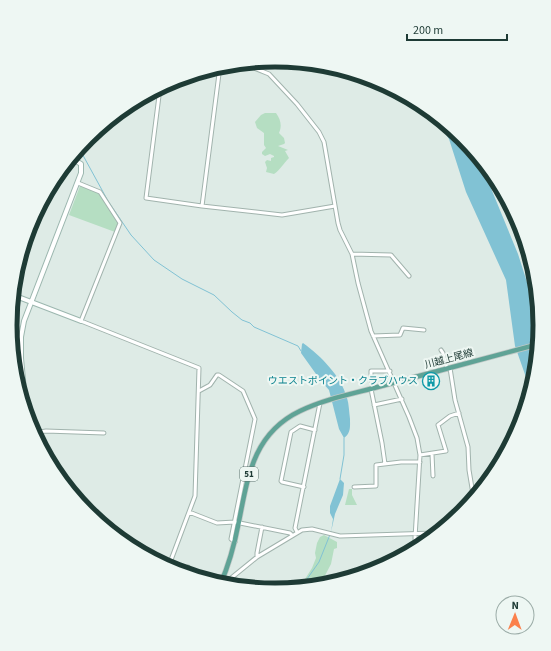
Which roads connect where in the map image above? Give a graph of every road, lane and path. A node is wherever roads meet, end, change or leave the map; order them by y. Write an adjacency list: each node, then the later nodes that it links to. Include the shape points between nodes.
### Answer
1 (255, 68): 7 (street, via 274,78 321,134)
2 (219, 73): 6 (street)
3 (159, 95): 6 (street, via 146,198)
4 (76, 161): 5 (street, via 82,167)
5 (78, 183): 11 (street); 12 (street, via 100,192 120,223)
6 (202, 206): 7 (street, via 282,215)
7 (335, 206): 8 (street, via 340,230)
8 (352, 254): 9 (street, via 391,255); 14 (street)
9 (409, 276)
10 (19, 297): 11 (street)
11 (31, 302): 12 (street); 19 (street, via 22,329 20,348)
12 (82, 321): 21 (street, via 198,367)
13 (424, 330): 14 (street, via 403,328 400,335)
14 (373, 336): 18 (street)
15 (533, 346): 17 (main road, 川越上尾線 / 51)
16 (441, 350): 17 (street)
17 (450, 368): 20 (main road, 川越上尾線 / 51, bridge); 25 (street)
18 (390, 371): 20 (street, via 371,371); 22 (street)
19 (23, 380)
20 (372, 389): 23 (main road, 川越上尾線 / 51); 24 (street)
21 (198, 391): 37 (street, via 195,496); 38 (street, via 210,385 219,375 243,391 255,419)
22 (402, 399): 24 (street); 30 (street, via 417,438)
23 (320, 403): 26 (street); 38 (main road, 川越上尾線 / 51, via 287,419 262,444 249,472)
24 (374, 405): 32 (street)
25 (459, 413): 29 (street, via 438,425 446,452); 36 (street, via 469,455)
26 (315, 430): 34 (street); 34 (street, via 300,426 290,432 281,481)
27 (40, 432): 28 (street)
28 (104, 433)
29 (432, 454): 30 (street); 33 (street)
30 (420, 455): 31 (street)
31 (420, 462): 32 (street); 41 (street)
32 (384, 464): 35 (street, via 375,466 376,486)
33 (433, 476)
34 (304, 487): 40 (street, via 295,528)
35 (354, 487)
36 (473, 493)
37 (189, 512): 38 (street, via 217,523); 46 (street)
38 (237, 522): 39 (street); 47 (main road, 川越上尾線 / 51, via 235,542)
39 (262, 527): 43 (street); 45 (street, via 256,553)
40 (297, 532): 41 (street, via 308,529 340,536); 43 (street)
41 (415, 533): 42 (street); 44 (street)
42 (429, 534)
43 (292, 535): 45 (street)
44 (416, 542)
45 (258, 557): 48 (street, via 230,579)
46 (171, 561)
47 (223, 579)
48 (225, 579)

